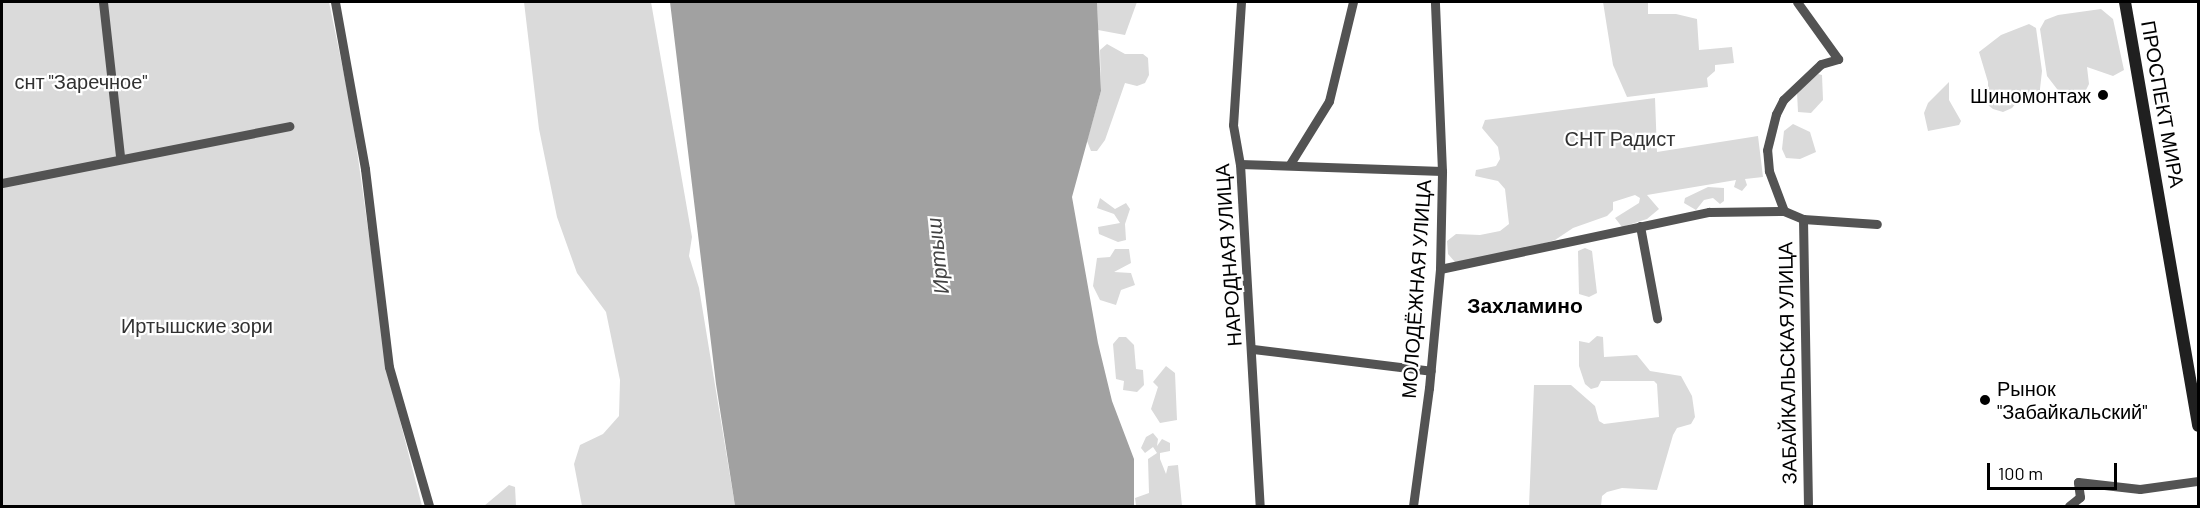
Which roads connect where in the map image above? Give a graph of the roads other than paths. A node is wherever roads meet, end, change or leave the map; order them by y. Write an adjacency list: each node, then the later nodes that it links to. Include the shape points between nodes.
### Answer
1 (103, 2): 9 (street)
2 (335, 2): 24 (street, via 365,169 389,367)
3 (1241, 2): 10 (street, НАРОДНАЯ УЛИЦА, via 1233,125)
4 (1353, 2): 11 (street, via 1329,101)
5 (1435, 2): 12 (street, МОЛОДЁЖНАЯ УЛИЦА)
6 (1797, 2): 14 (street, via 1838,59 1821,64 1784,100 1776,114 1767,150 1769,171)
7 (2125, 2): 22 (main road, ПРОСПЕКТ МИРА)
8 (289, 126): 13 (street)
9 (120, 155)
10 (1240, 164): 11 (street); 20 (street, НАРОДНАЯ УЛИЦА)
11 (1290, 164): 12 (street)
12 (1442, 171): 18 (street, МОЛОДЁЖНАЯ УЛИЦА)
13 (2, 183)
14 (1784, 211): 15 (street); 17 (street, via 1709,213)
15 (1803, 219): 16 (street); 27 (street, ЗАБАЙКАЛЬСКАЯ УЛИЦА)
16 (1877, 224)
17 (1640, 226): 18 (street); 19 (street)
18 (1440, 269): 21 (street, МОЛОДЁЖНАЯ УЛИЦА)
19 (1657, 318)
20 (1253, 349): 21 (street); 25 (street, НАРОДНАЯ УЛИЦА)
21 (1431, 371): 26 (street, МОЛОДЁЖНАЯ УЛИЦА)
22 (2199, 426)
23 (2199, 482): 28 (street, via 2140,489 2078,482 2080,497)
24 (429, 507)
25 (1260, 507)
26 (1413, 507)
27 (1808, 507)
28 (2069, 507)

